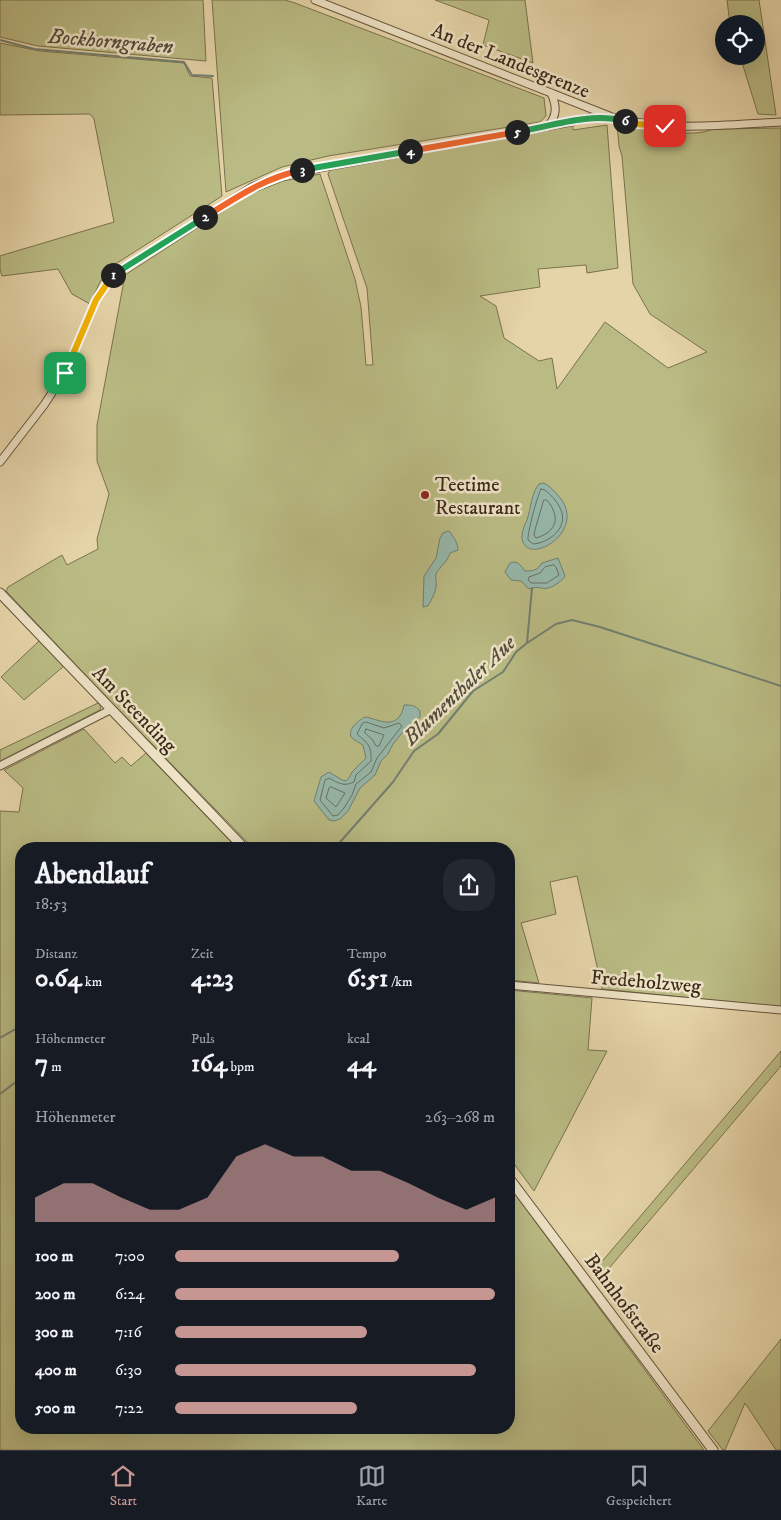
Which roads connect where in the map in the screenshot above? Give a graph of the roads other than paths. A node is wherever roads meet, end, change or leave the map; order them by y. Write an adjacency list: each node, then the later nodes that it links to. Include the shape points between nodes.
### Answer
1 (315, 0): 2 (street, An der Landesgrenze)
2 (551, 93): 3 (street, An der Landesgrenze); 5 (street, via 555,114)
3 (612, 117): 4 (street, via 636,124 697,127); 5 (street)
4 (781, 122)
5 (548, 126): 6 (street, via 282,174 252,187 112,276 96,300 65,373)
6 (0, 462)
7 (0, 593): 8 (street, Am Steending)
8 (110, 710): 9 (street); 10 (street, Am Steending)
9 (0, 766)
10 (238, 842)
11 (515, 986): 12 (street, Fredeholzweg)
12 (781, 1010)
13 (515, 1186): 14 (street, Bahnhofstraße)
14 (714, 1450)

